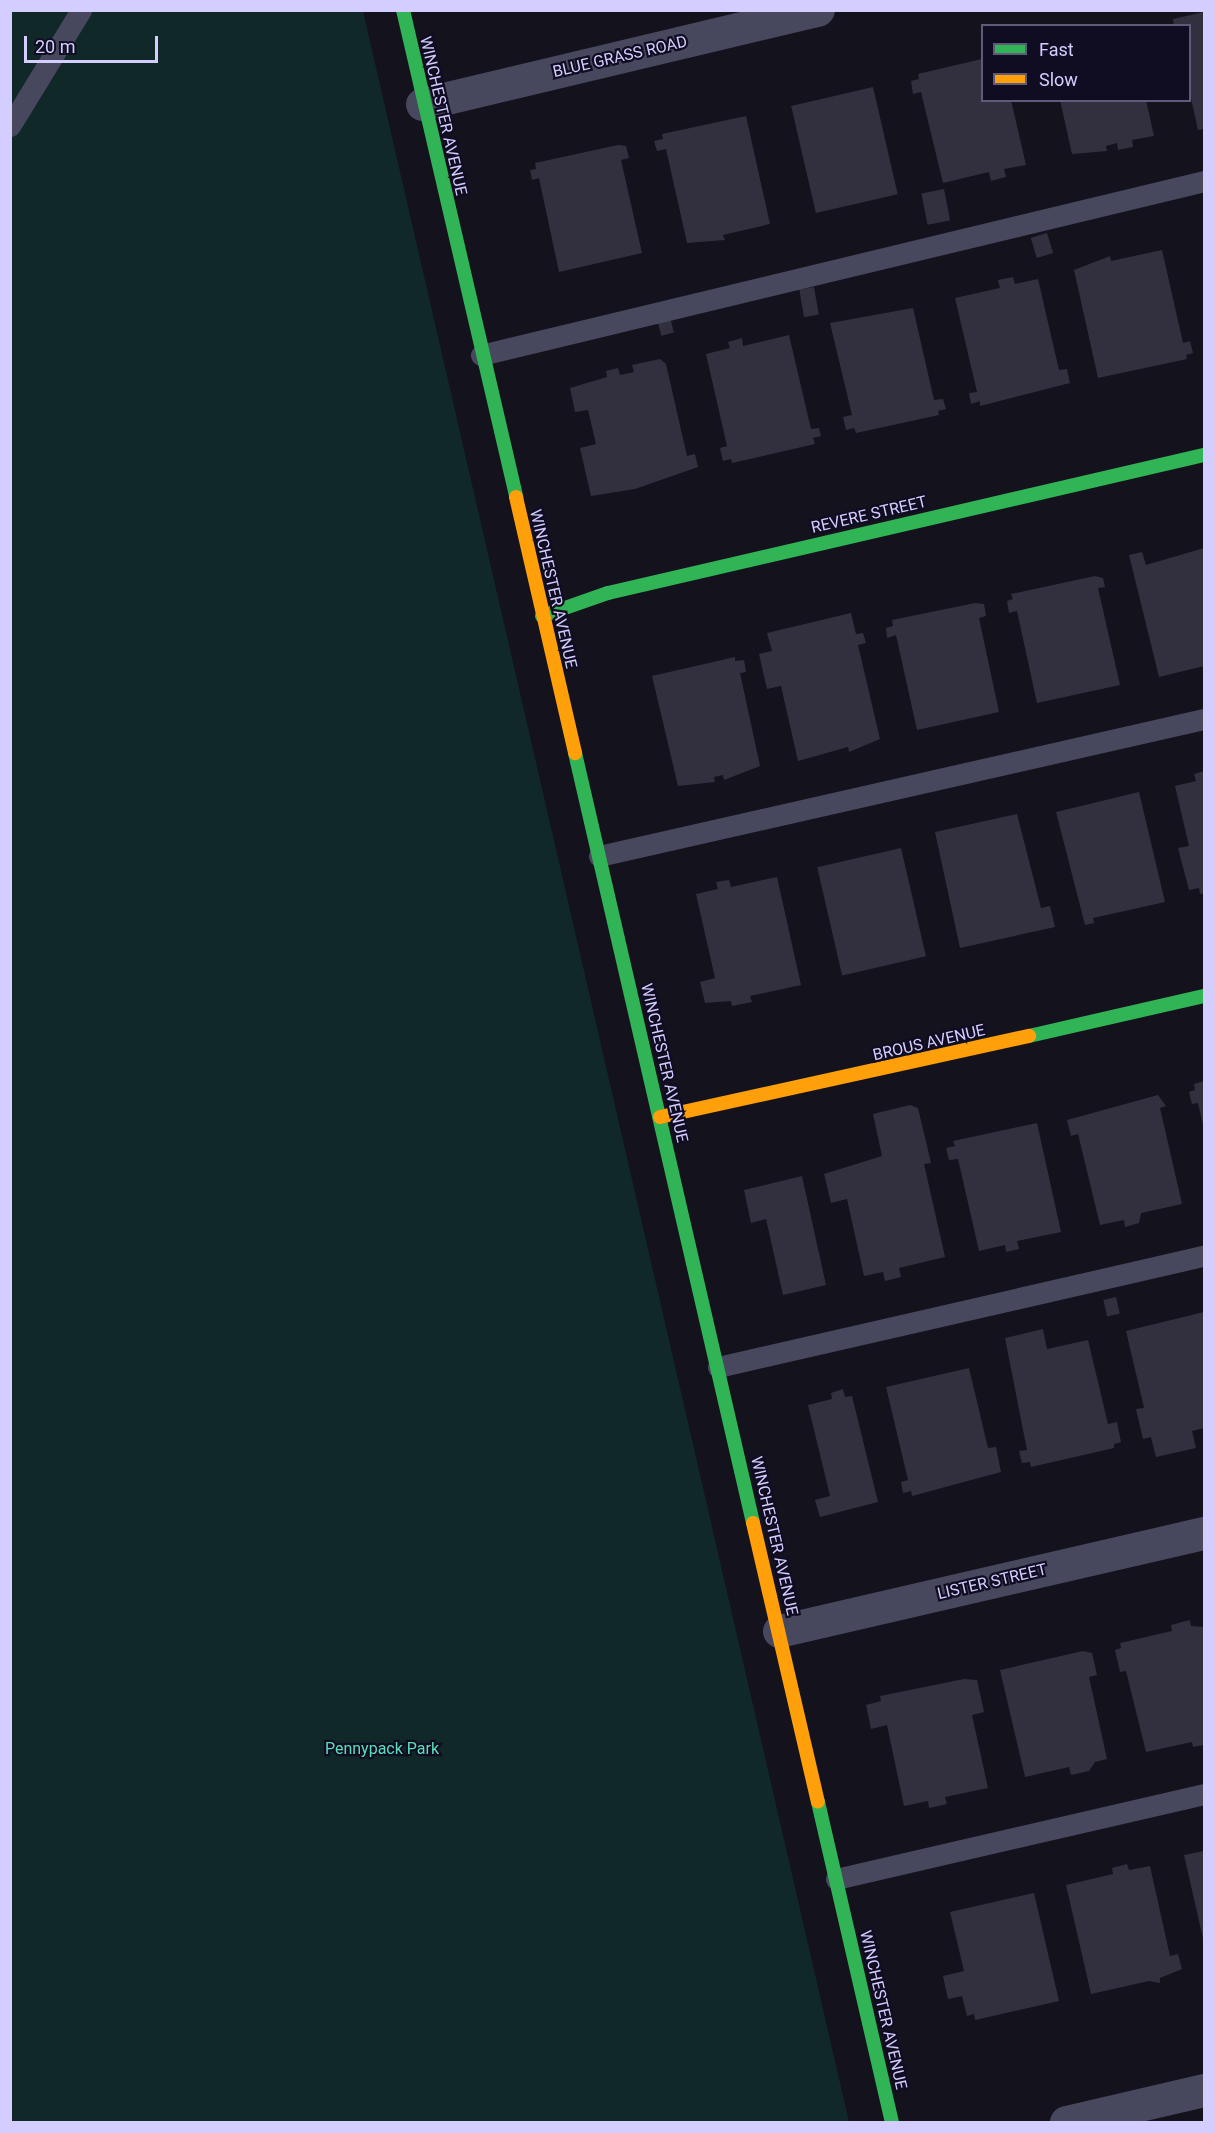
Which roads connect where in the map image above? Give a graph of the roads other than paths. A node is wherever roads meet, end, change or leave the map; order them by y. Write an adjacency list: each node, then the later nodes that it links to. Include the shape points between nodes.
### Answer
1 (81, 10): 5 (lane)
2 (403, 10): 4 (street, WINCHESTER AVENUE)
3 (818, 10): 4 (street, BLUE GRASS ROAD)
4 (422, 104): 7 (street, WINCHESTER AVENUE)
5 (10, 126)
6 (1204, 181): 7 (lane)
7 (481, 355): 9 (street, WINCHESTER AVENUE)
8 (1204, 455): 9 (street, REVERE STREET, via 630,588)
9 (542, 616): 11 (street, WINCHESTER AVENUE)
10 (1204, 719): 11 (lane)
11 (599, 856): 13 (street, WINCHESTER AVENUE)
12 (1204, 996): 13 (street, BROUS AVENUE, via 753,1100)
13 (660, 1117): 15 (street, WINCHESTER AVENUE)
14 (1204, 1256): 15 (lane)
15 (718, 1367): 17 (street, WINCHESTER AVENUE)
16 (1204, 1533): 17 (street, LISTER STREET)
17 (778, 1631): 19 (street, WINCHESTER AVENUE)
18 (1204, 1794): 19 (lane)
19 (836, 1879): 21 (street, WINCHESTER AVENUE)
20 (1204, 2090): 22 (street)
21 (892, 2122)
22 (1066, 2122)

